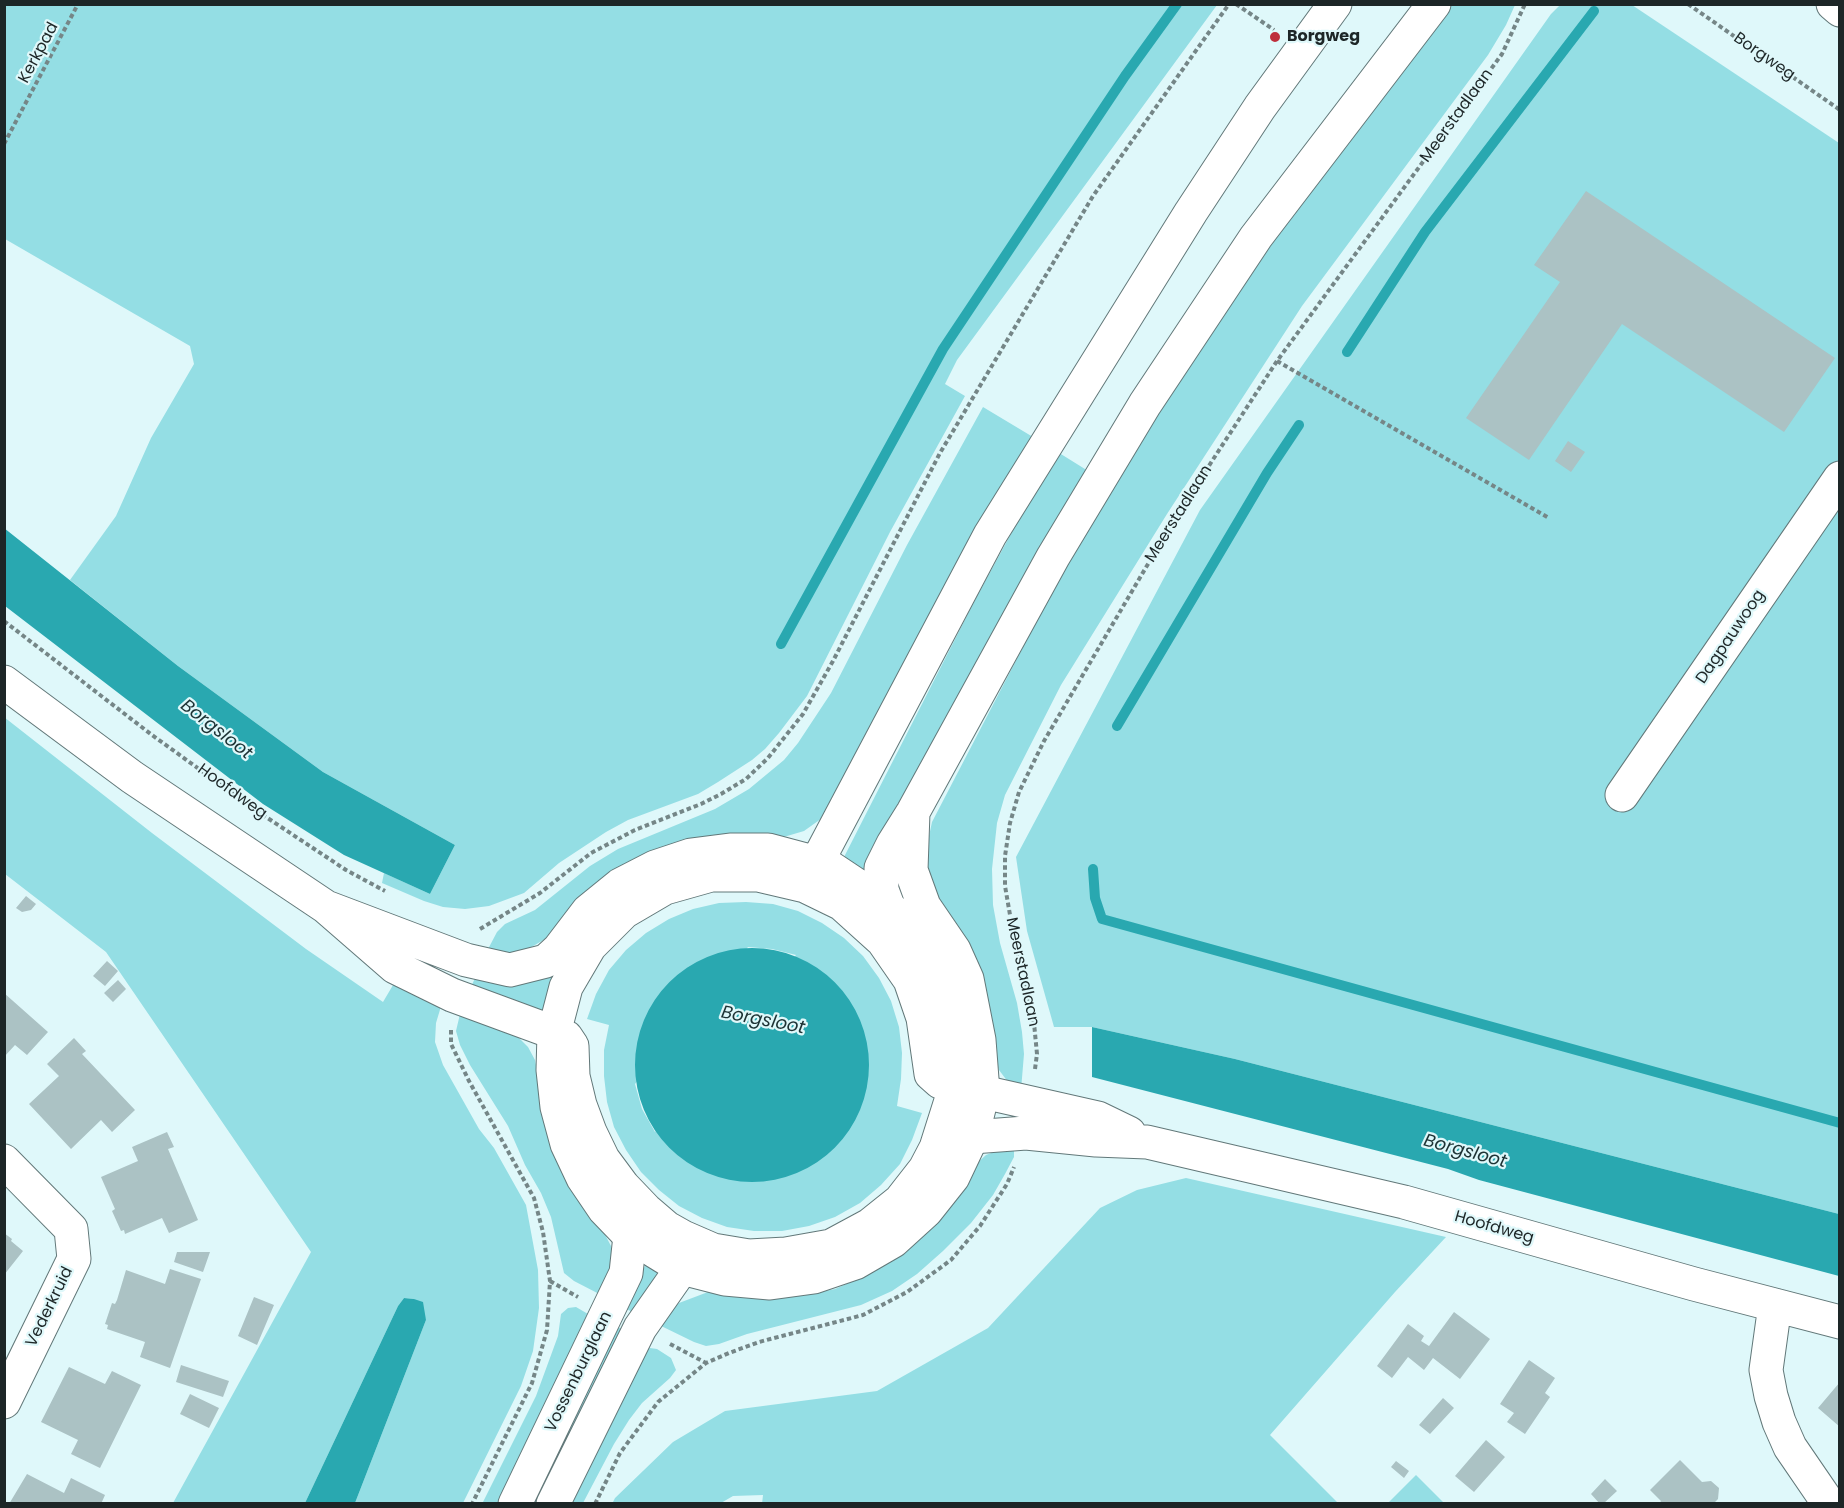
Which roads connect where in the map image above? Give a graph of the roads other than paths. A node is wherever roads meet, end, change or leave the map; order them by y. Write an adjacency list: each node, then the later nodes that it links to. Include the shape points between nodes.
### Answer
1 (1335, 4): 9 (main road, via 1260,107 1191,212 990,535)
2 (1434, 4): 8 (main road, via 1257,237 1145,404 1053,557)
3 (1833, 4): 4 (main road)
4 (1839, 10)
5 (1839, 478): 7 (main road, Dagpauwoog)
6 (4, 682): 11 (main road, via 132,777)
7 (1622, 795)
8 (913, 812): 10 (main road, via 881,868 882,890); 13 (main road, via 911,870 924,906 954,950 967,979 979,1040)
9 (811, 874): 10 (main road, via 849,879); 11 (main road, via 768,850 691,855 620,885 588,911 546,961 510,970 466,960); 12 (main road, via 711,875 665,888 624,912 590,946 566,987); 13 (main road, via 883,941 910,980 924,1018 931,1074 940,1082)
10 (888, 906): 13 (main road, via 908,928 944,991 956,1057)
11 (326, 907): 12 (main road, via 395,967)
12 (554, 1033): 17 (main road, via 552,1070 567,1144 604,1209); 18 (main road, via 572,1046 573,1076 580,1105 603,1159 623,1186)
13 (969, 1090): 14 (main road); 15 (main road, Hoofdweg, via 1098,1118); 18 (main road, via 939,1138 926,1169 900,1201 870,1225 831,1246 749,1256 713,1250)
14 (972, 1137): 15 (main road, Hoofdweg, via 1026,1133); 18 (main road, via 953,1177 926,1211 893,1241 855,1263 814,1277 770,1283 725,1279)
15 (1147, 1142): 19 (main road, Hoofdweg, via 1404,1203)
16 (4, 1161): 21 (main road, Vederkruid, via 70,1229 74,1258)
17 (630, 1236): 18 (main road); 22 (main road, Vossenburglaan, via 626,1273)
18 (692, 1257): 23 (main road, via 640,1328)
19 (1775, 1305): 20 (main road, Hoofdweg); 24 (main road, via 1766,1370 1771,1396 1790,1447)
20 (1839, 1322)
21 (4, 1402)
22 (515, 1503)
23 (553, 1503)
24 (1829, 1503)

